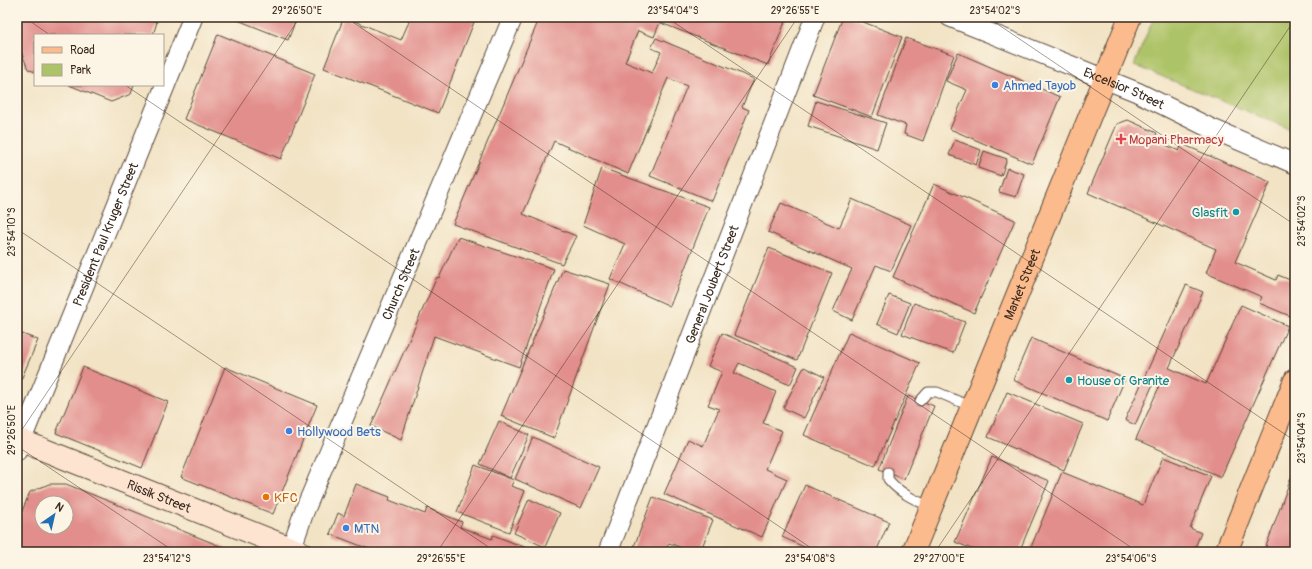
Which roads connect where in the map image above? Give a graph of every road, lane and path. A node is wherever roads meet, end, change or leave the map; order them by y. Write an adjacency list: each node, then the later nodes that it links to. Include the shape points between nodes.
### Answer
1 (193, 17): 11 (street, President Paul Kruger Street)
2 (513, 17): 14 (street, Church Street, via 304,512)
3 (815, 17): 15 (street, General Joubert Street)
4 (950, 17): 6 (street, Excelsior Street)
5 (1130, 17): 6 (main road, Market Street)
6 (1104, 78): 7 (street, Excelsior Street, via 1210,128); 10 (main road, Market Street)
7 (1295, 164)
8 (1295, 380): 17 (main road)
9 (920, 401): 10 (lane, via 928,392 937,392)
10 (972, 407): 13 (main road, Market Street)
11 (18, 444): 14 (main road, Rissik Street)
12 (888, 472): 13 (lane, via 888,479 892,485 905,495)
13 (931, 508): 16 (main road, Market Street)
14 (294, 551)
15 (608, 552)
16 (913, 552)
17 (1226, 552)

